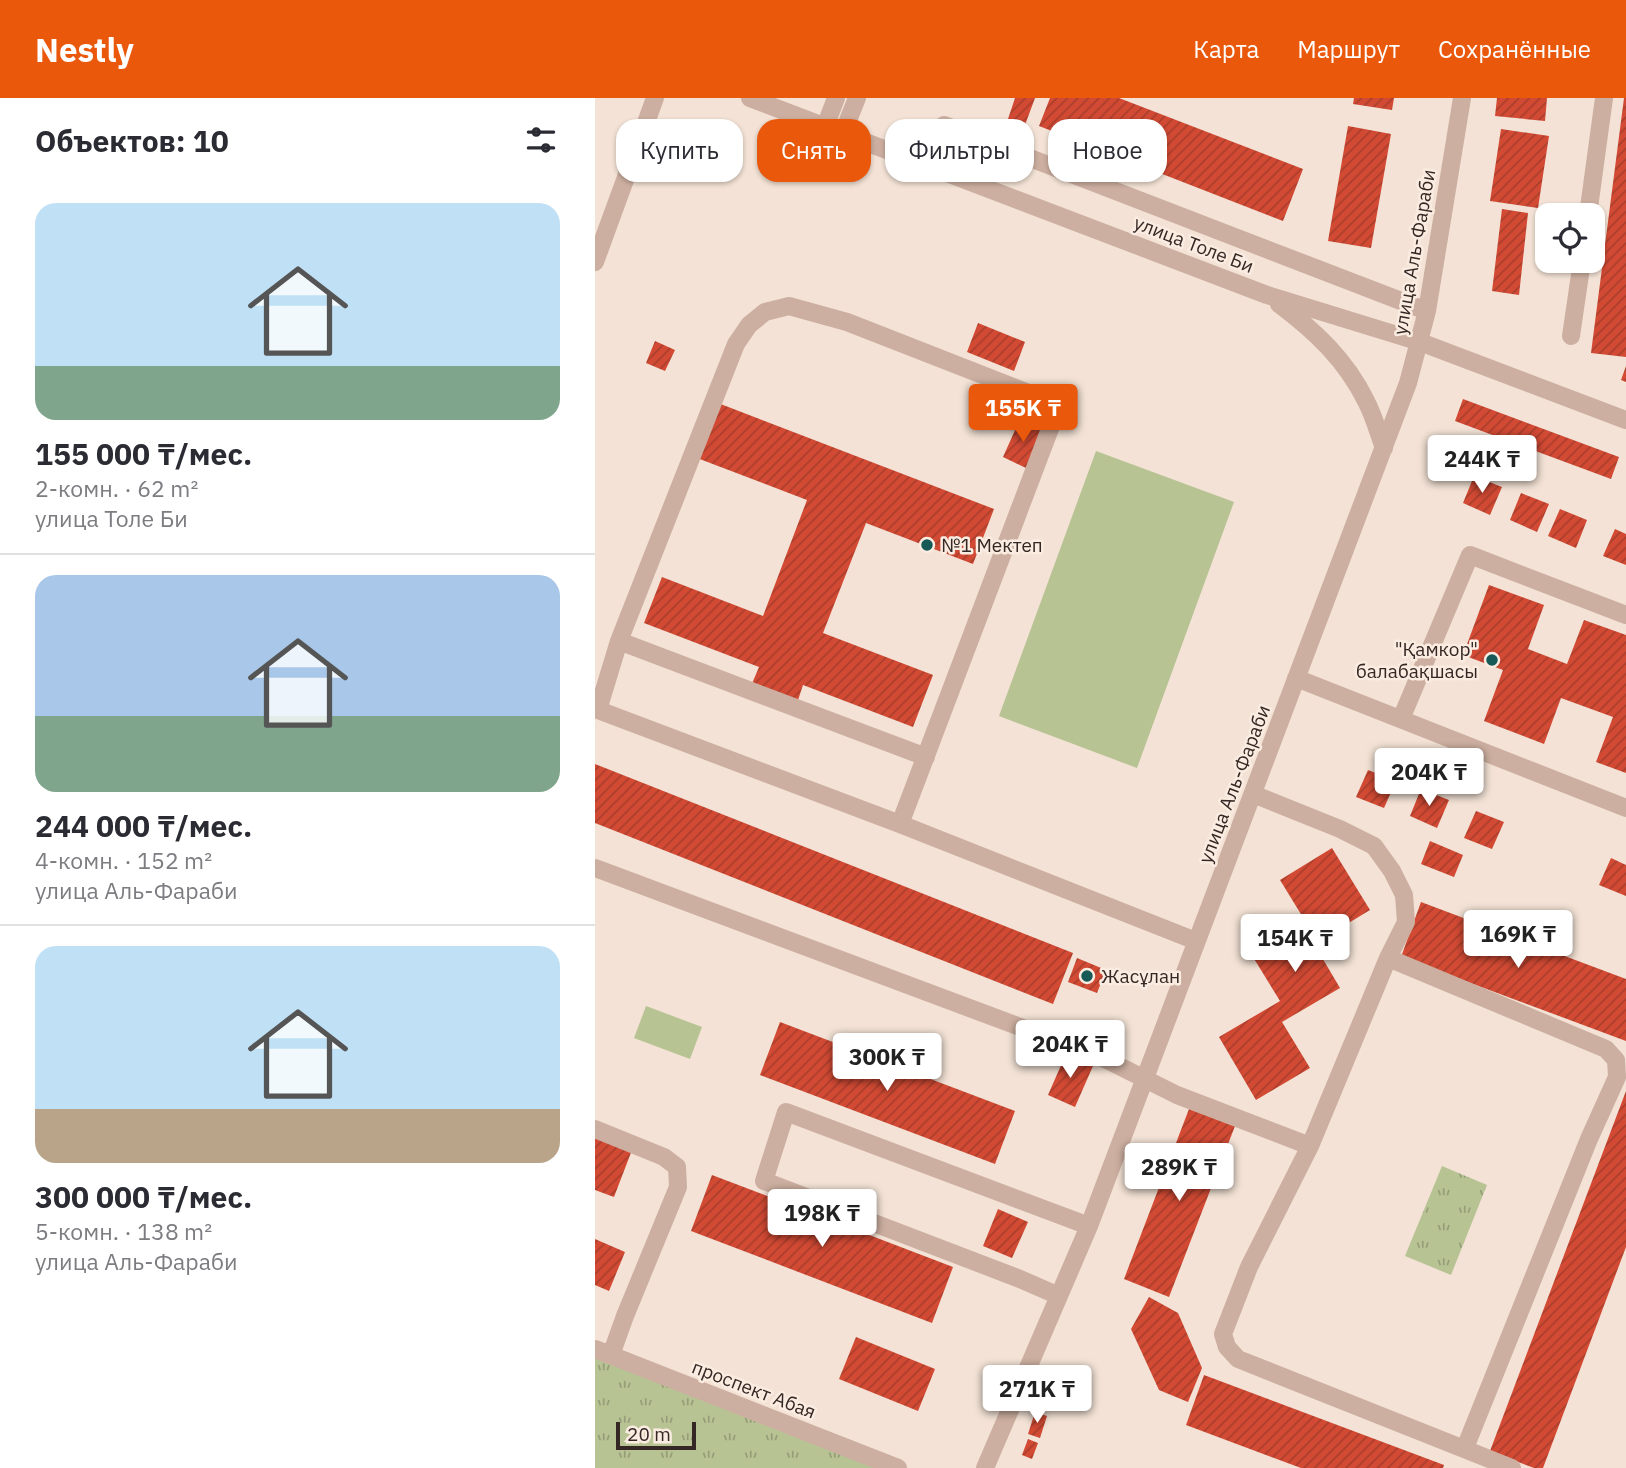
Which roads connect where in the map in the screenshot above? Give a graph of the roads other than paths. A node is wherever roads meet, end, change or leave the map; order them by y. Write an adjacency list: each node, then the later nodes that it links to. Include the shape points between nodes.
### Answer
1 (655, 98): 13 (street)
2 (750, 98): 7 (street, улица Толе Би)
3 (836, 98): 8 (street)
4 (857, 98): 9 (street)
5 (1462, 98): 17 (street, улица Аль-Фараби)
6 (1604, 98): 12 (street)
7 (805, 119)
8 (835, 119)
9 (842, 119)
10 (871, 144): 16 (street, улица Толе Би)
11 (1034, 159): 17 (street)
12 (1590, 203)
13 (603, 220): 14 (street)
14 (595, 262)
15 (1580, 273): 18 (street)
16 (1268, 295): 19 (street, улица Толе Би); 21 (street, via 1312,329 1342,362 1367,401)
17 (1427, 310): 19 (street, улица Аль-Фараби)
18 (1571, 336)
19 (1420, 342): 20 (street, улица Толе Би); 21 (street, улица Аль-Фараби)
20 (1626, 420)
21 (1384, 448): 24 (street, улица Аль-Фараби)
22 (1626, 615): 25 (street, via 1470,555)
23 (619, 641): 26 (street); 26 (street, via 736,344 749,325 765,312 789,306 847,322 1059,405); 29 (street, via 598,710)
24 (1296, 678): 25 (street); 27 (street, улица Аль-Фараби)
25 (1401, 719): 28 (street)
26 (926, 757): 29 (street)
27 (1253, 794): 31 (street, улица Аль-Фараби); 32 (street, via 1374,846 1404,895 1406,922)
28 (1626, 808)
29 (900, 824): 31 (street)
30 (595, 868): 33 (street, via 1103,1058)
31 (1196, 941): 33 (street, улица Аль-Фараби)
32 (1388, 958): 35 (street); 39 (street, via 1606,1049 1616,1060 1616,1077)
33 (1144, 1080): 35 (street); 36 (street, улица Аль-Фараби)
34 (595, 1129): 38 (street, via 664,1157 677,1167 678,1187 625,1315)
35 (1310, 1146): 39 (street, via 1249,1267 1223,1334 1227,1347 1238,1359)
36 (1089, 1226): 37 (street, улица Аль-Фараби); 37 (street, via 786,1112 764,1181)
37 (1059, 1296): 41 (street, улица Аль-Фараби)
38 (603, 1352): 40 (street, проспект Абая)
39 (1465, 1448): 42 (street)
40 (898, 1468)
41 (985, 1468)
42 (1512, 1468)

